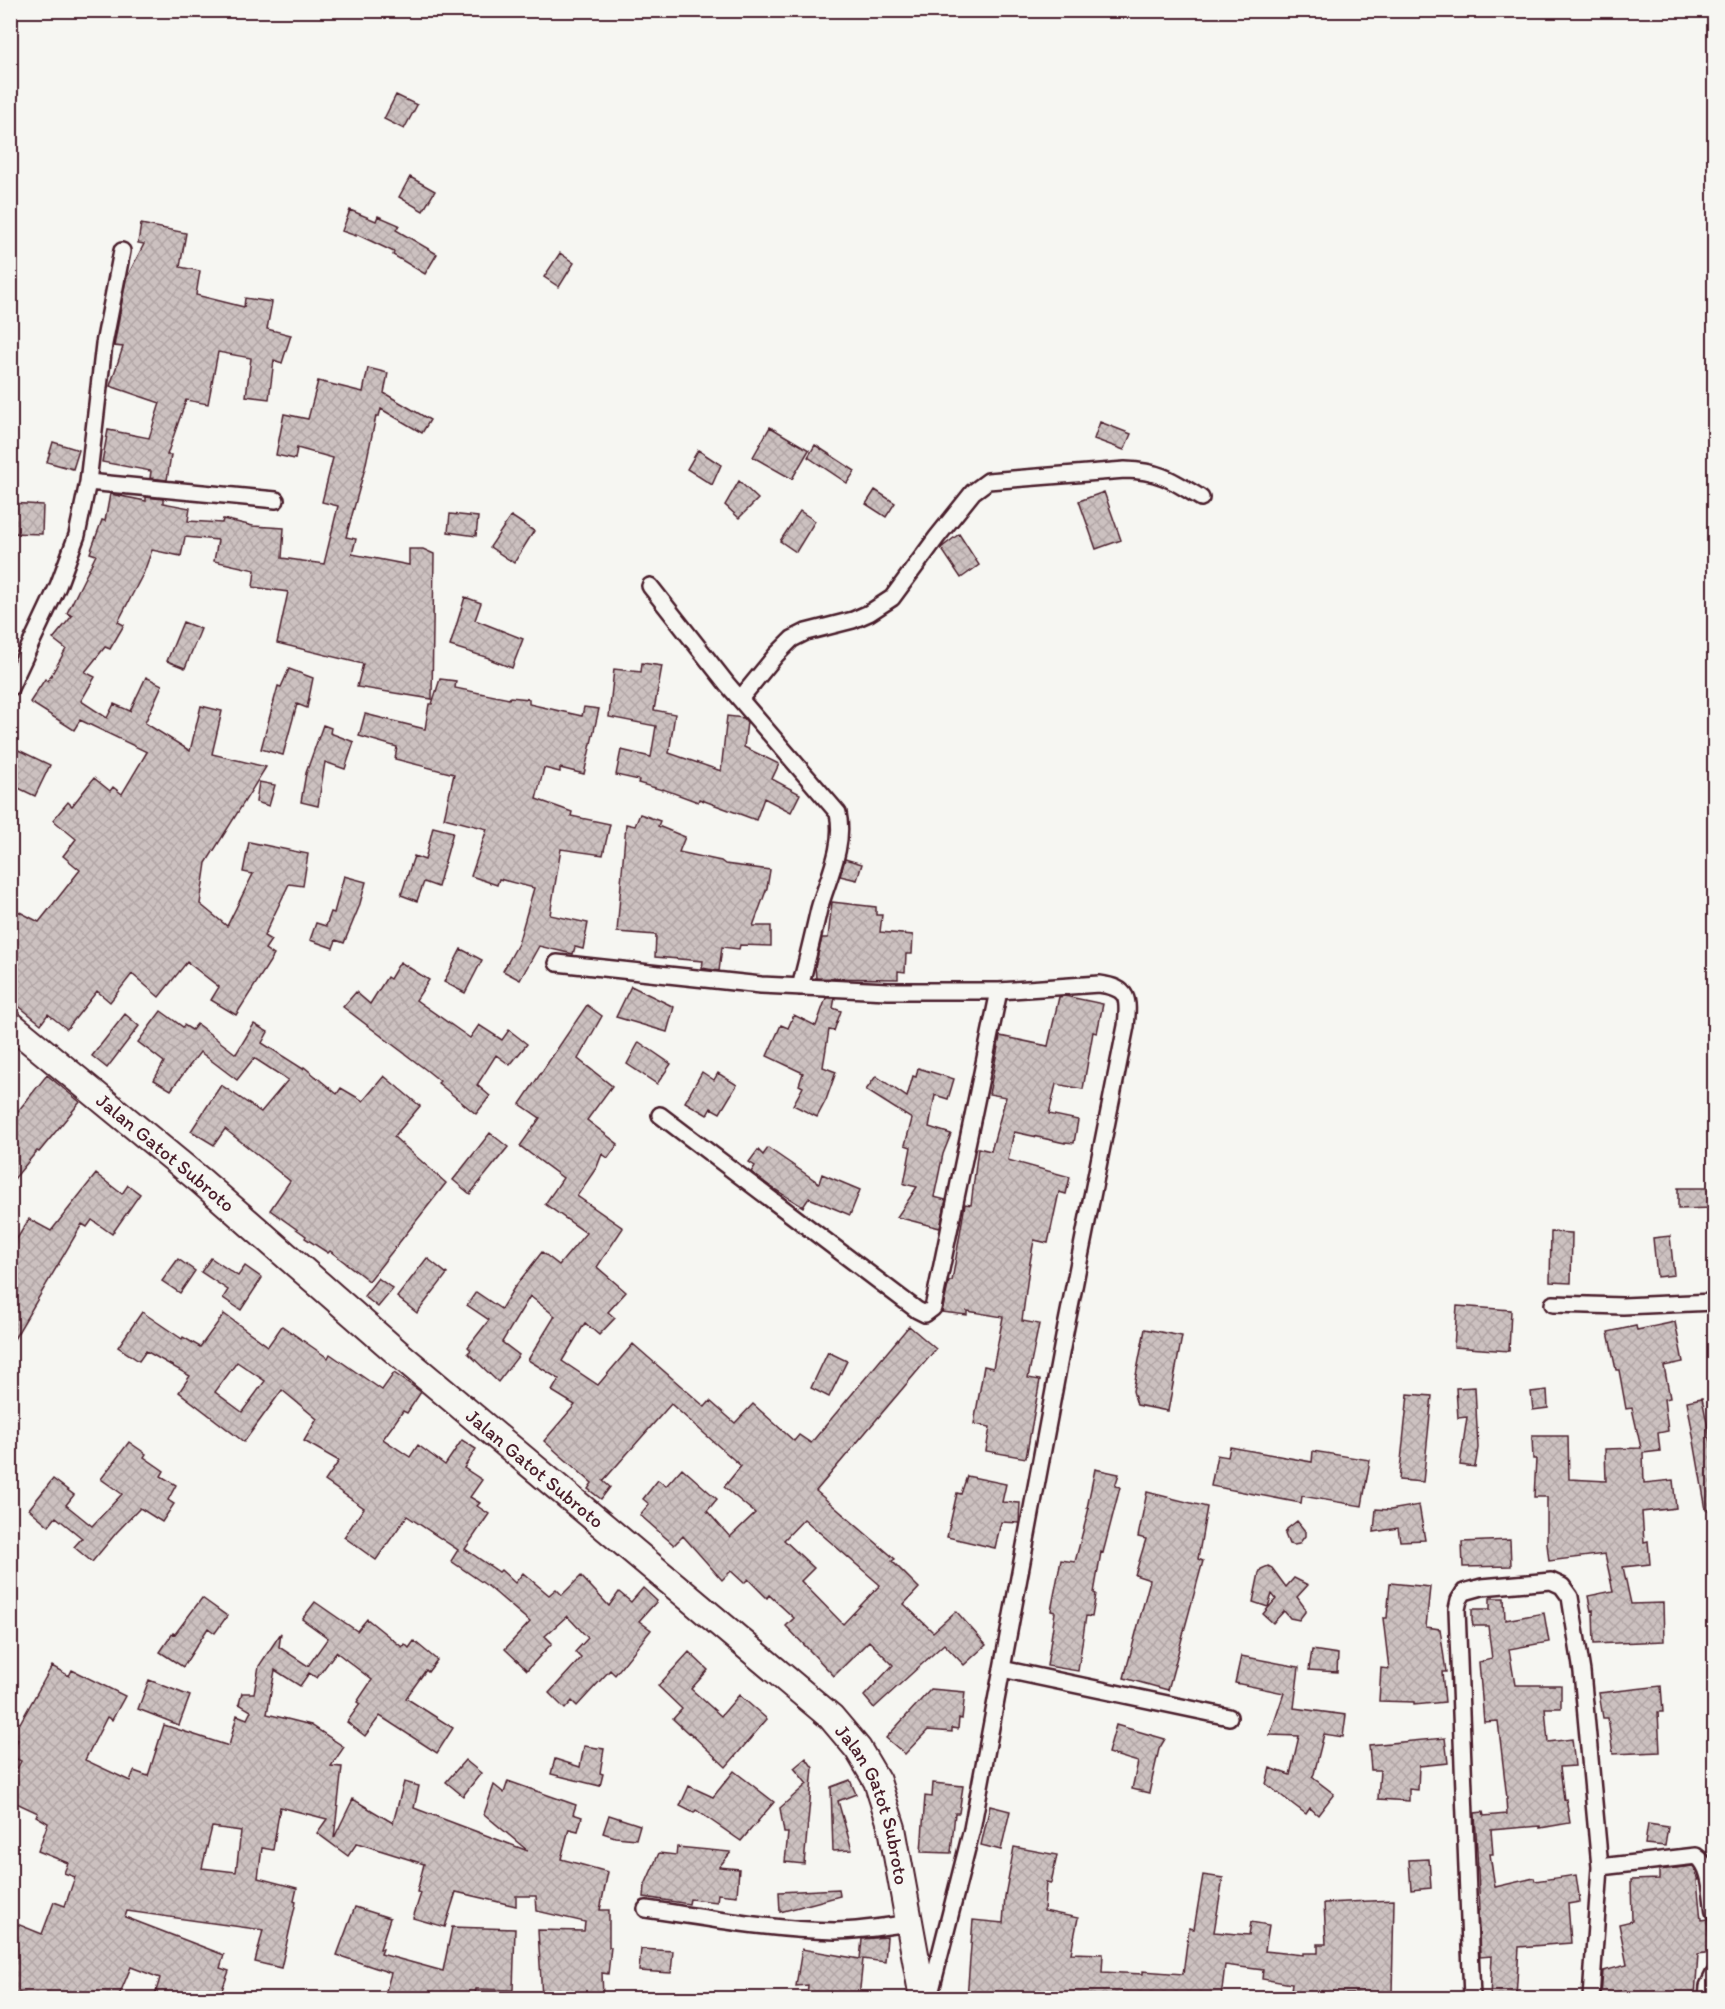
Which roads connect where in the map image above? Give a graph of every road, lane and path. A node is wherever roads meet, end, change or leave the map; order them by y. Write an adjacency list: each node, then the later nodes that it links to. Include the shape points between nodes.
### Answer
1 (122, 251): 2 (street, via 104,344)
2 (88, 482): 4 (street); 6 (street, via 73,545 58,586)
3 (1201, 498): 7 (street, via 1148,471 988,482 973,492 892,598 853,620 792,639)
4 (276, 500)
5 (650, 586): 7 (street)
6 (10, 688)
7 (740, 699): 9 (street, via 838,813 839,845)
8 (557, 963): 9 (street)
9 (800, 987): 10 (street)
10 (999, 991): 12 (street, via 933,1308 925,1314); 15 (street, via 1099,984 1115,986 1128,1004)
11 (10, 1024): 20 (highway, Jalan Gatot Subroto, via 201,1181 400,1355 831,1717 877,1780 892,1828)
12 (660, 1115)
13 (1714, 1302): 14 (street)
14 (1553, 1304)
15 (1002, 1669): 16 (street); 23 (street, via 972,1829)
16 (1229, 1717)
17 (1600, 1867): 19 (street, via 1696,1856 1706,1868); 24 (street, via 1582,1672 1570,1598 1562,1586 1551,1581 1464,1592 1456,1609); 25 (street)
18 (646, 1909): 20 (street, via 788,1929 836,1931)
19 (1714, 1912)
20 (909, 1923): 22 (highway, Jalan Gatot Subroto)
21 (1714, 1974): 26 (street)
22 (923, 1998)
23 (929, 1998)
24 (1472, 1998)
25 (1591, 1998)
26 (1707, 1998)

